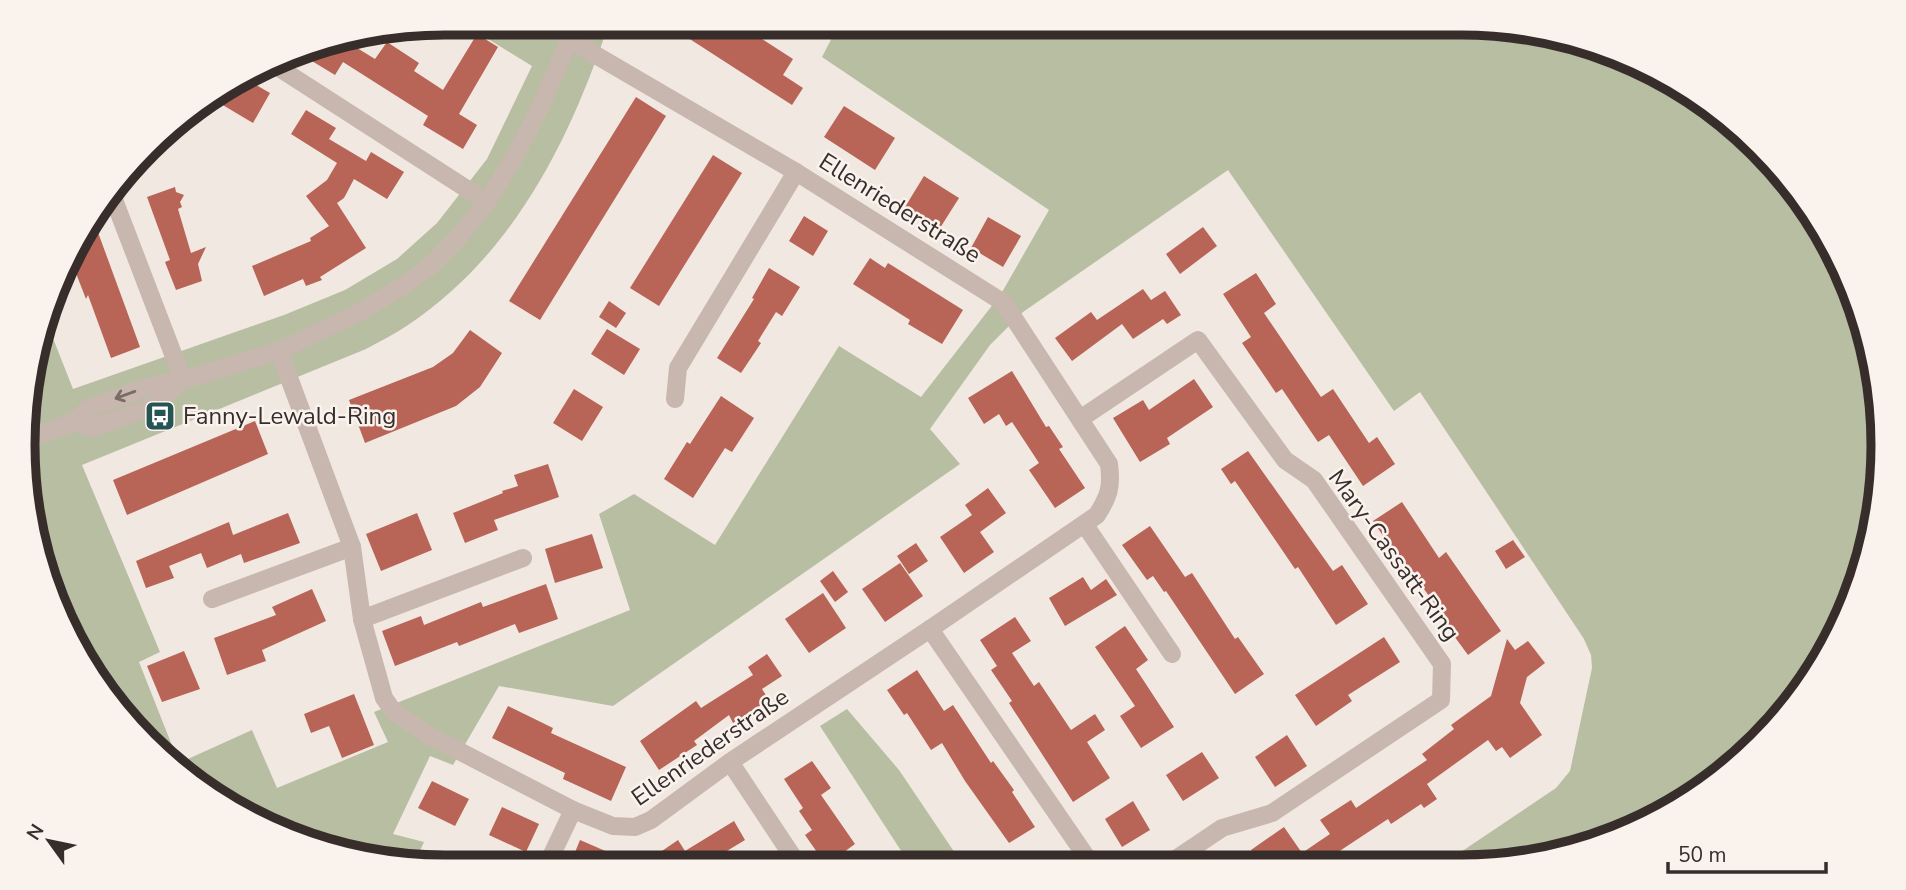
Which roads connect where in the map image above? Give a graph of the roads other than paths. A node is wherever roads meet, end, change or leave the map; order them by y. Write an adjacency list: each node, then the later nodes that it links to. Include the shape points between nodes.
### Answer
1 (572, 35): 2 (street)
2 (570, 40): 4 (street, Ellenriederstraße); 6 (street, via 536,116)
3 (281, 69): 6 (street)
4 (796, 172): 9 (street, Ellenriederstraße, via 678,368); 10 (street, Ellenriederstraße, via 1004,303)
5 (115, 202): 8 (street)
6 (487, 202): 7 (street, via 460,236 403,286)
7 (279, 351): 8 (street); 13 (street, Ellenriederstraße)
8 (183, 380): 11 (street, via 99,404 74,422)
9 (675, 399)
10 (1080, 419): 12 (street, Ellenriederstraße, via 1109,464 1112,482 1097,515); 24 (street, Mary-Cassatt-Ring, via 1198,340 1285,460 1314,480 1442,664 1441,700 1272,813 1222,828)
11 (35, 436)
12 (1085, 525): 17 (street, Ellenriederstraße); 18 (street)
13 (352, 547): 15 (street); 16 (street, Ellenriederstraße)
14 (523, 558): 16 (street)
15 (212, 599)
16 (362, 619): 20 (street, Ellenriederstraße, via 384,698 394,712 430,736)
17 (930, 629): 19 (street, Ellenriederstraße); 23 (street)
18 (1172, 654)
19 (730, 762): 20 (street, Ellenriederstraße, via 635,827 613,826); 22 (street)
20 (573, 810): 21 (street)
21 (552, 855)
22 (792, 855)
23 (1086, 855)
24 (1182, 855)

